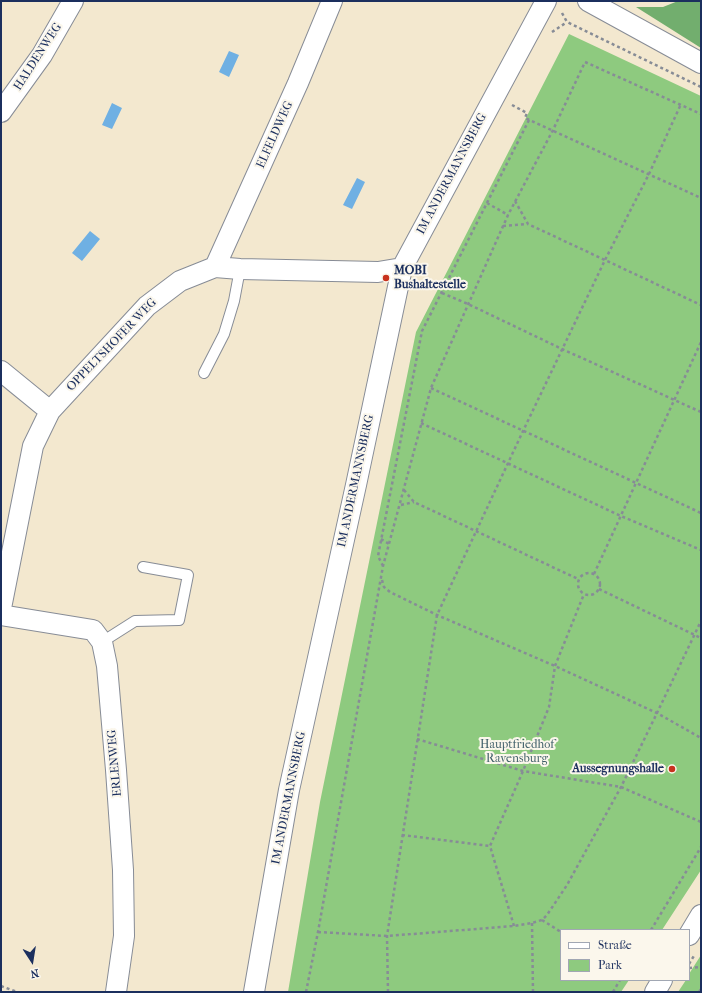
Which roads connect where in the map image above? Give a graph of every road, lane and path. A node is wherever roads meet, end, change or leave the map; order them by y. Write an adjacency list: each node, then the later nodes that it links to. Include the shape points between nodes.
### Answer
1 (73, 1): 9 (street, HALDENWEG, via 42,55)
2 (332, 1): 21 (street, ELFELDWEG, via 298,84)
3 (588, 1): 5 (street)
4 (554, 6): 6 (path, via 567,22); 22 (street, IM ANDERMANNSBERG)
5 (701, 63)
6 (701, 87)
7 (510, 104): 11 (path, via 527,114 525,118)
8 (681, 104): 10 (path); 12 (path, via 585,62); 13 (path)
9 (1, 112)
10 (701, 114)
11 (530, 120): 12 (path); 16 (path)
12 (553, 130): 13 (path); 15 (path)
13 (649, 174): 14 (path); 20 (path)
14 (701, 198)
15 (515, 201): 17 (path); 18 (path)
16 (487, 204): 17 (path); 24 (path)
17 (508, 215): 19 (path)
18 (528, 224): 19 (path); 20 (path)
19 (503, 226): 25 (path)
20 (605, 260): 26 (path); 28 (path)
21 (215, 267): 23 (street, OPPELTSHOFER WEG); 33 (street, OPPELTSHOFER WEG, via 180,281 147,306)
22 (402, 268): 23 (street, OPPELTSHOFER WEG, via 378,272); 89 (street, IM ANDERMANNSBERG, via 289,790)
23 (240, 269): 30 (lane, via 224,334)
24 (442, 293): 25 (path); 45 (path, via 422,331)
25 (468, 304): 28 (path); 31 (path)
26 (701, 305)
27 (701, 342): 32 (path)
28 (562, 349): 32 (path); 36 (path)
29 (1, 371): 33 (street)
30 (204, 373)
31 (431, 388): 35 (path); 36 (path)
32 (674, 400): 34 (path); 38 (path)
33 (50, 411): 55 (street, OPPELTSHOFER WEG, via 33,446)
34 (701, 412)
35 (421, 423): 37 (path); 39 (path)
36 (523, 431): 37 (path); 38 (path)
37 (508, 463): 43 (path); 44 (path)
38 (636, 483): 42 (path); 43 (path)
39 (404, 490): 40 (path); 41 (path)
40 (414, 502): 41 (path); 44 (path)
41 (400, 506): 46 (path)
42 (701, 513)
43 (621, 516): 47 (path); 50 (path)
44 (475, 531): 51 (path); 57 (path)
45 (381, 539): 46 (path); 48 (path, via 378,556)
46 (389, 544): 48 (path)
47 (701, 550)
48 (383, 566): 52 (path)
49 (143, 567): 61 (lane, via 188,575 179,620 135,621)
50 (594, 574): 51 (path, via 585,574); 53 (path, via 599,579)
51 (578, 579): 54 (path, via 578,587)
52 (382, 580): 57 (path, via 384,587 390,592); 78 (path)
53 (599, 589): 54 (path, via 592,595); 59 (path)
54 (584, 594): 62 (path)
55 (1, 608)
56 (1, 615): 61 (street, via 93,630)
57 (437, 615): 62 (path); 65 (path)
58 (701, 621): 59 (path)
59 (695, 635): 60 (path); 63 (path)
60 (701, 638)
61 (102, 642): 88 (street, ERLENWEG, via 107,666 123,870 124,936)
62 (555, 666): 63 (path); 66 (path, via 549,706)
63 (657, 714): 64 (path); 67 (path)
64 (701, 738)
65 (417, 739): 66 (path); 69 (path)
66 (523, 771): 67 (path); 70 (path)
67 (621, 787): 68 (path); 73 (path, via 567,885)
68 (701, 822)
69 (402, 835): 70 (path); 80 (path)
70 (490, 846): 75 (path)
71 (701, 847): 76 (path)
72 (701, 915): 79 (street)
73 (542, 920): 74 (path); 77 (path)
74 (532, 923): 75 (path); 92 (path)
75 (514, 926): 80 (path)
76 (652, 929)
77 (560, 931)
78 (318, 932): 80 (path); 90 (path)
79 (690, 933)
80 (387, 936): 91 (path)
81 (701, 967): 82 (path)
82 (690, 968)
83 (619, 981): 93 (path)
84 (661, 981): 94 (street)
85 (1, 986): 87 (path)
86 (701, 989): 95 (path)
87 (17, 992)
88 (116, 992)
89 (254, 992)
90 (306, 992)
91 (388, 992)
92 (533, 992)
93 (613, 992)
94 (655, 992)
95 (699, 992)

